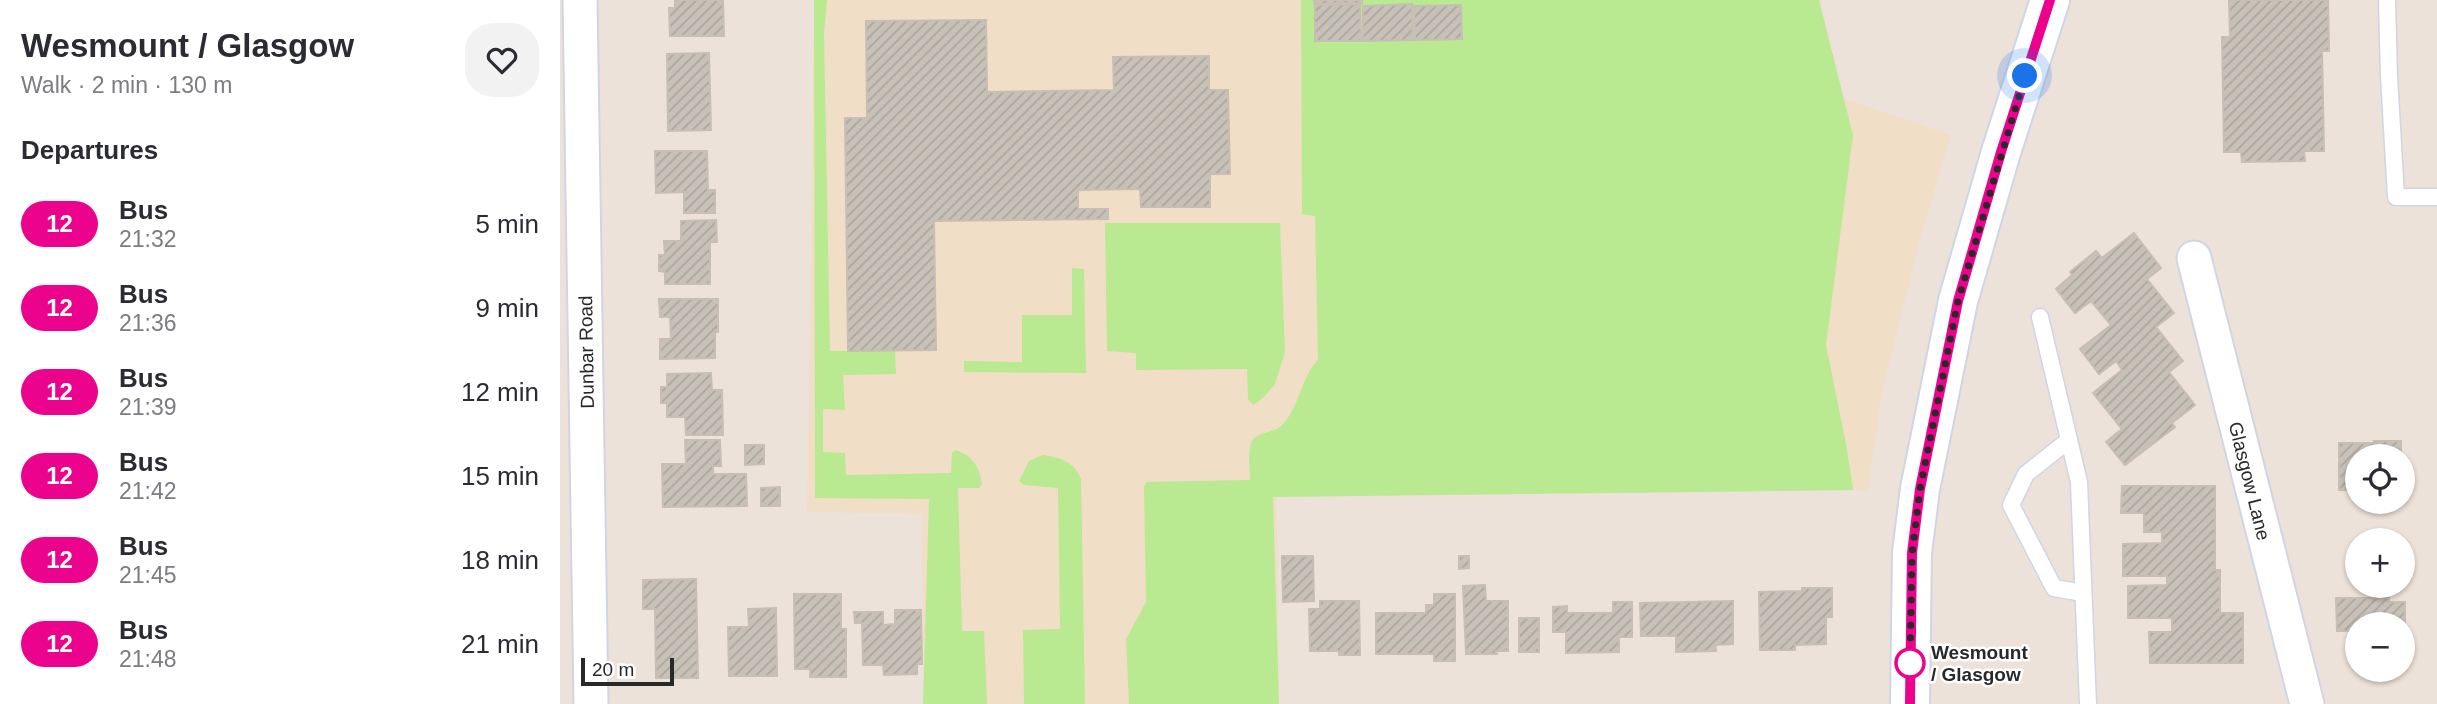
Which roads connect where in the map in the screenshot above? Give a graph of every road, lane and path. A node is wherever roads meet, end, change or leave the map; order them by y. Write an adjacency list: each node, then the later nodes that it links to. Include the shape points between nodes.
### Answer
1 (580, 0): 7 (street, Dunbar Road)
2 (2050, 0): 11 (main road, via 1958,301 1922,476 1912,553)
3 (2387, 0): 4 (lane, via 2396,197)
4 (2437, 197)
5 (2194, 257): 13 (street, Glasgow Lane)
6 (2039, 317): 8 (lane)
7 (573, 327): 10 (street, Dunbar Road)
8 (2069, 440): 9 (lane, via 2078,482); 9 (lane, via 2026,474 2011,505 2054,588)
9 (2083, 593): 12 (lane)
10 (591, 704)
11 (1910, 704)
12 (2088, 704)
13 (2307, 704)

